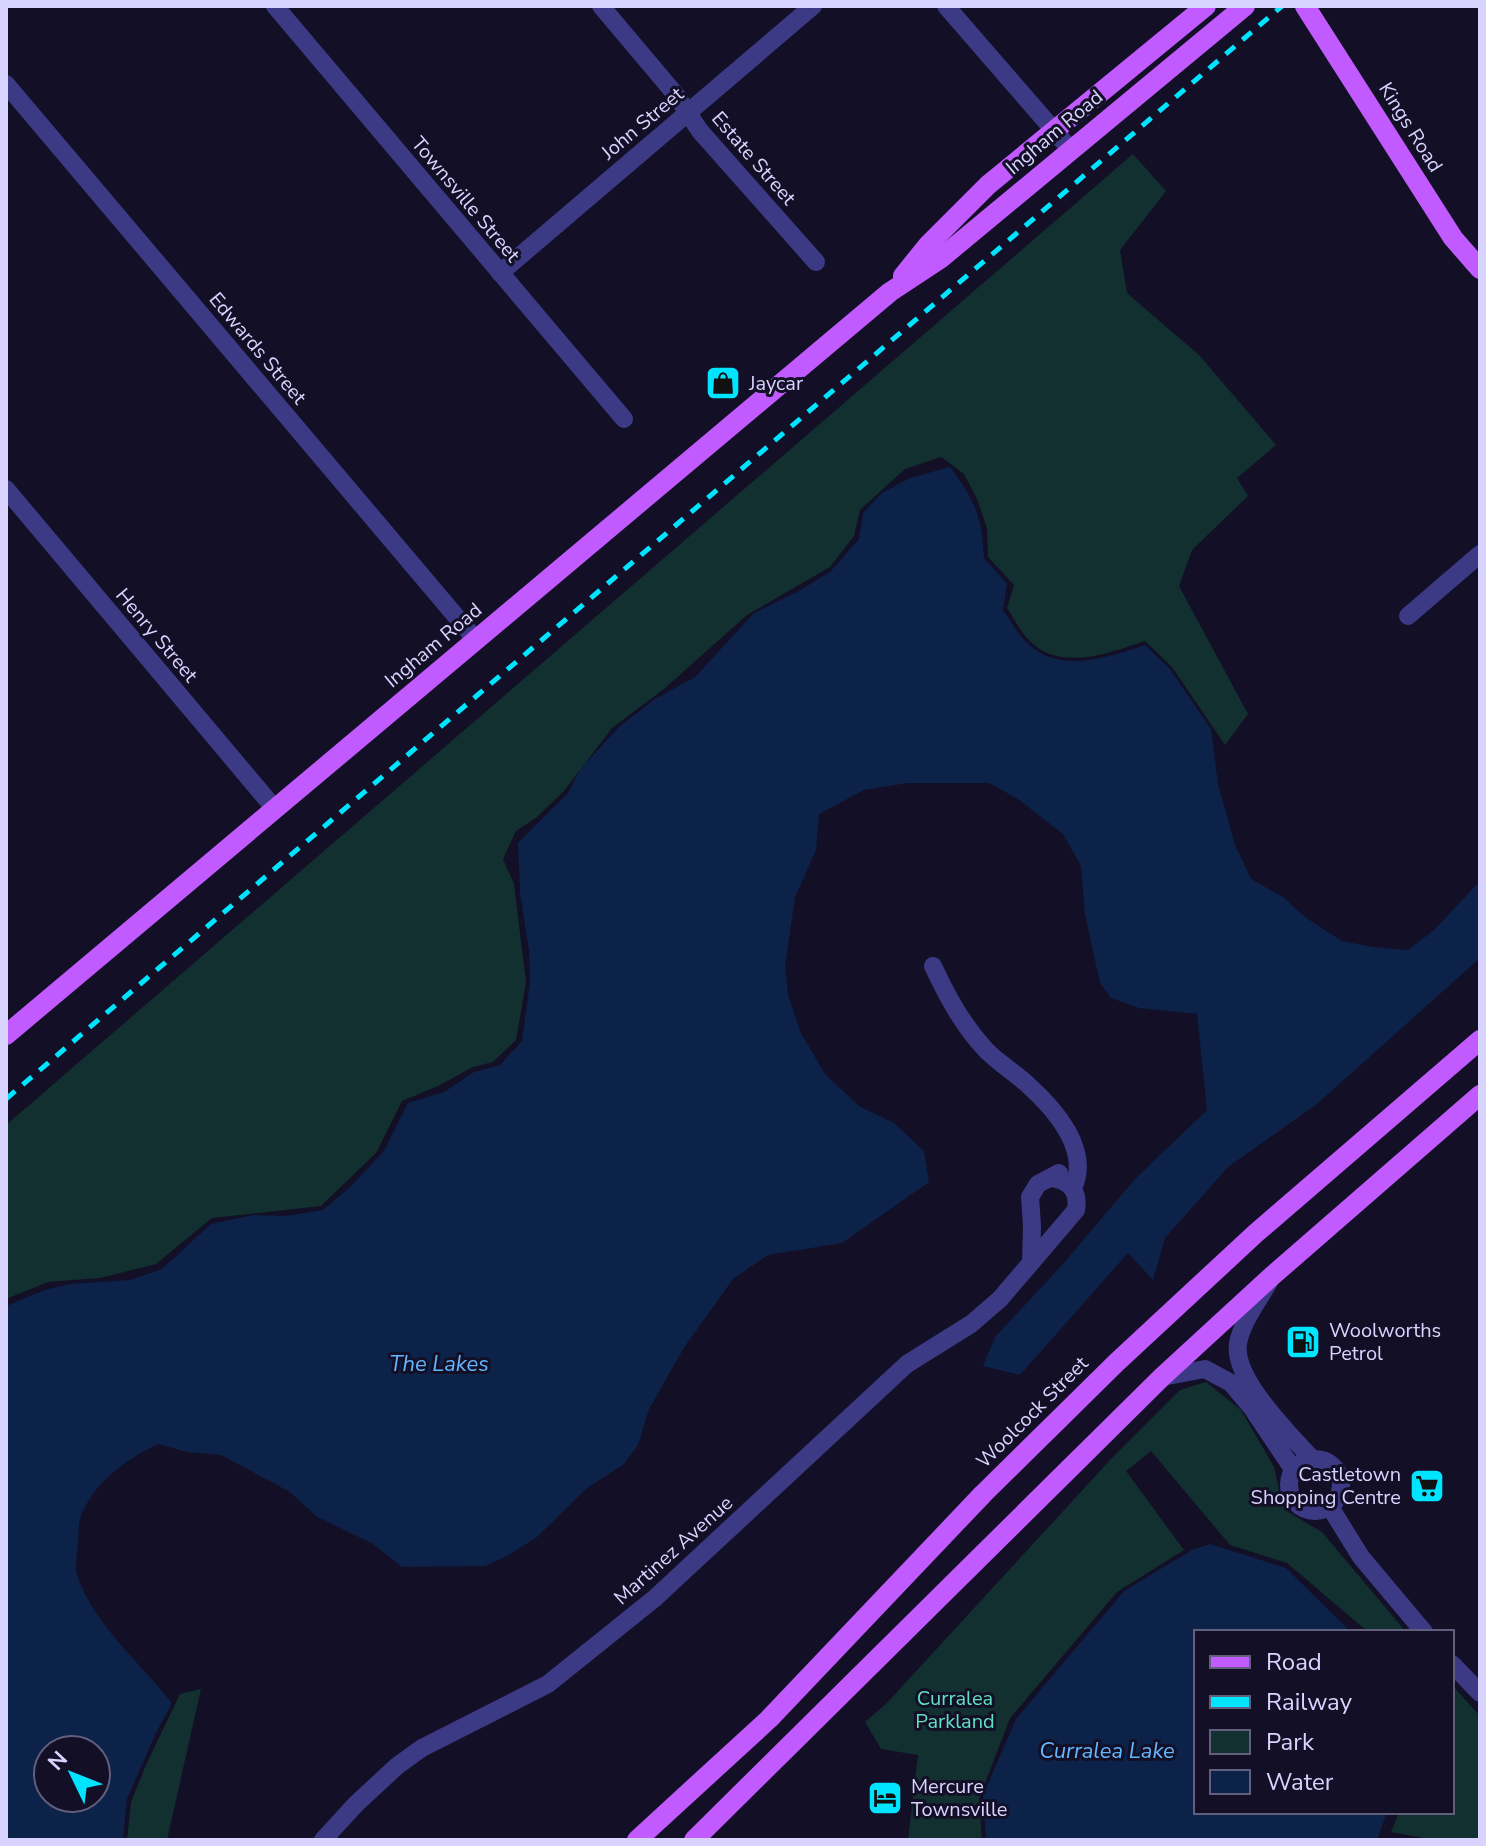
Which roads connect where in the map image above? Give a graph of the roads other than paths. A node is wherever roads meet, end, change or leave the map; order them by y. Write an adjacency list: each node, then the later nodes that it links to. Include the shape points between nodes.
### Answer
1 (275, 6): 14 (street, Townsville Street)
2 (601, 6): 9 (street, Estate Street)
3 (813, 6): 9 (street, John Street)
4 (946, 6): 10 (street)
5 (1206, 6): 10 (main road, Ingham Road)
6 (1245, 6): 11 (main road, Ingham Road)
7 (1305, 6): 13 (main road, Kings Road, via 1453,238)
8 (6, 84): 20 (street, Edwards Street)
9 (688, 113): 12 (street, Estate Street); 14 (street, John Street)
10 (1054, 130): 11 (street); 15 (main road, Ingham Road, via 964,207)
11 (1070, 149): 15 (main road, Ingham Road, via 940,259)
12 (816, 262)
13 (1480, 269)
14 (500, 273): 16 (street, Townsville Street)
15 (890, 292): 20 (main road, Ingham Road)
16 (624, 419)
17 (6, 489): 21 (street, Henry Street)
18 (1480, 554): 19 (street)
19 (1408, 616)
20 (476, 640): 21 (main road, Ingham Road)
21 (275, 809): 23 (main road, Ingham Road)
22 (933, 966): 26 (street, via 964,1023 1061,1121)
23 (6, 1035)
24 (1480, 1040): 41 (main road, Woolcock Street, via 1256,1233 1117,1362 769,1719)
25 (1480, 1095): 32 (main road)
26 (1076, 1153): 27 (street); 28 (street, via 1080,1165)
27 (1052, 1178): 28 (street); 29 (street, via 1033,1190)
28 (1073, 1188): 30 (street, via 1076,1210)
29 (1032, 1213): 30 (street, via 1051,1226); 31 (street)
30 (1067, 1222): 31 (street, Martinez Avenue)
31 (1031, 1262): 40 (street, Martinez Avenue, via 1000,1299 907,1364 634,1616 548,1684 397,1766)
32 (1272, 1276): 33 (main road); 34 (street, via 1243,1328 1239,1357 1253,1388)
33 (1162, 1377): 35 (street, via 1205,1369 1231,1383); 42 (main road)
34 (1312, 1459): 35 (street); 36 (street, via 1332,1464 1341,1478 1340,1494)
35 (1293, 1469): 36 (street, via 1289,1487 1296,1503 1312,1511)
36 (1330, 1507): 37 (street, via 1361,1557)
37 (1422, 1630)
38 (1454, 1666): 39 (street)
39 (1480, 1693)
40 (323, 1840)
41 (637, 1840)
42 (694, 1840)

